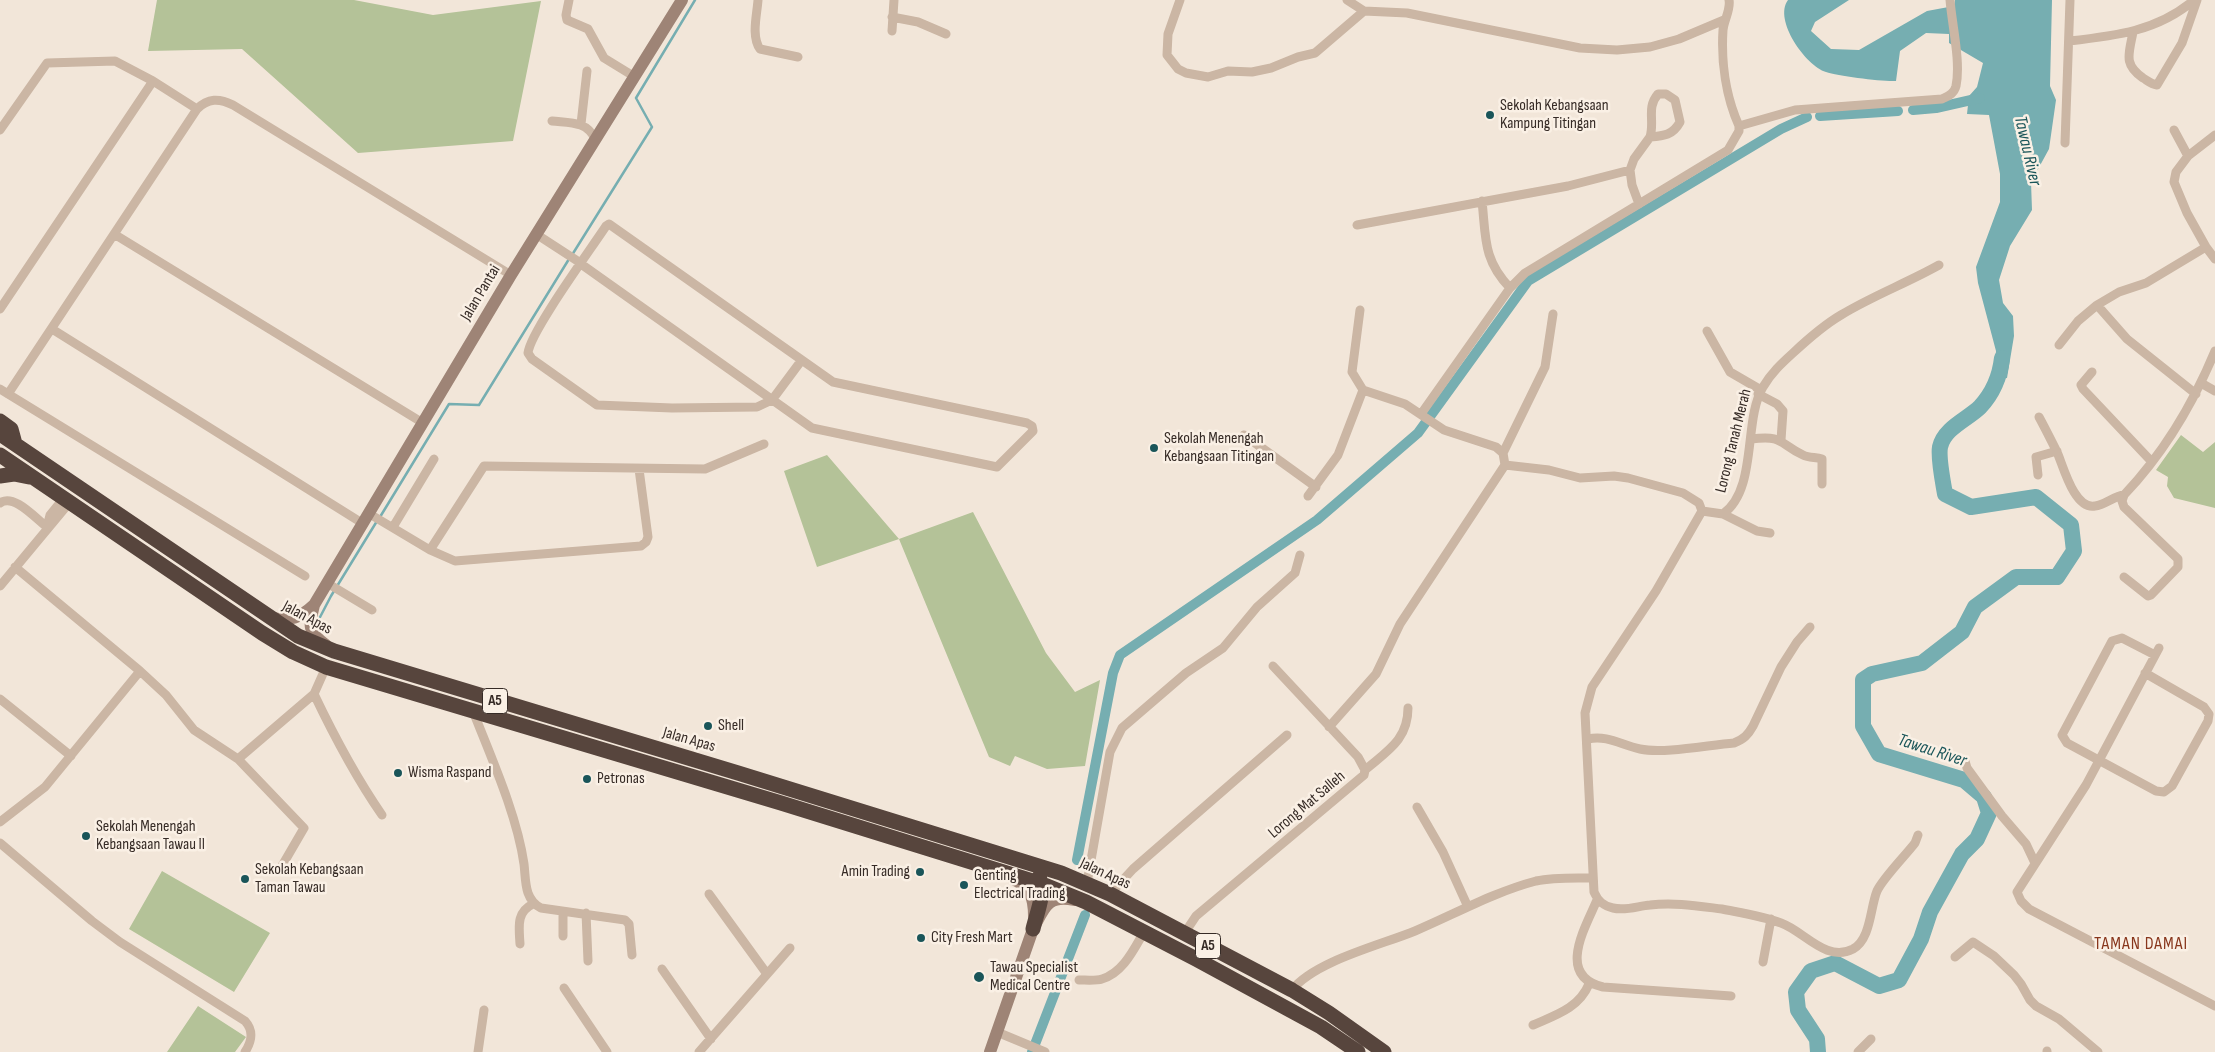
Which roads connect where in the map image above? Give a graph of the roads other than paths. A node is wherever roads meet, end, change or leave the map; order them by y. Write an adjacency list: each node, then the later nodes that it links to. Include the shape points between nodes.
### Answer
1 (569, 0): 20 (street, via 568,20 588,29 604,58)
2 (682, 0): 20 (street, Jalan Pantai)
3 (758, 0): 18 (street, via 756,43 760,49)
4 (894, 0): 12 (street)
5 (1180, 0): 11 (street, via 1168,34 1167,55 1178,69 1208,77 1228,71 1252,72 1271,68 1316,53)
6 (1347, 0): 11 (street)
7 (1729, 0): 13 (street)
8 (1950, 0): 25 (street, via 1956,87 1951,95 1942,99 1794,110)
9 (2070, 0): 17 (street)
10 (2192, 1): 15 (street, via 2176,14); 15 (street, via 2182,44 2157,85 2130,67 2128,61)
11 (1364, 12): 13 (street, via 1407,14 1580,48 1616,50 1650,47 1679,39)
12 (892, 17): 14 (street); 16 (street, via 918,22)
13 (1724, 20): 25 (street, via 1722,43 1728,92)
14 (892, 31)
15 (2133, 32): 17 (street)
16 (946, 34)
17 (2069, 41): 31 (street)
18 (798, 58)
19 (587, 71): 24 (street)
20 (634, 77): 30 (street, Jalan Pantai)
21 (153, 81): 22 (street); 26 (street, via 115,61 47,63); 46 (street)
22 (197, 109): 37 (street); 43 (street, via 218,99 233,105)
23 (552, 121): 24 (street)
24 (581, 124): 30 (street, via 592,132)
25 (1739, 126): 35 (street, via 1728,150)
26 (0, 130)
27 (2174, 130): 32 (street)
28 (2215, 135): 32 (street)
29 (1650, 137): 29 (street, via 1669,135 1680,122 1675,100 1666,94 1658,94 1652,101); 33 (street)
30 (595, 139): 38 (street, Jalan Pantai)
31 (2065, 143)
32 (2188, 156): 39 (street, via 2176,172 2174,182)
33 (1630, 170): 34 (street, via 1568,186); 35 (street)
34 (1482, 202): 36 (street); 44 (street, via 1491,262 1496,274)
35 (1638, 204): 44 (street, via 1525,272)
36 (1357, 225)
37 (114, 234): 49 (street); 66 (street)
38 (536, 234): 41 (street); 43 (street, Jalan Pantai)
39 (2206, 247): 40 (street); 45 (street, via 2146,283 2119,292)
40 (2215, 258)
41 (579, 262): 53 (street, via 609,224); 62 (street); 62 (street, via 532,338 528,353 588,400 608,406 736,408 757,407)
42 (1939, 265): 59 (street, Lorong Tanah Merah, via 1907,284 1840,315 1782,363)
43 (511, 274): 66 (street, Jalan Pantai)
44 (1510, 288): 63 (street)
45 (2097, 305): 51 (street, via 2078,321); 61 (street, via 2127,339)
46 (0, 309)
47 (1360, 310): 57 (street, via 1352,372)
48 (1553, 314): 74 (street, via 1545,367)
49 (52, 329): 60 (street); 92 (street)
50 (1707, 331): 59 (street, via 1730,372)
51 (2059, 345)
52 (2215, 351): 55 (street)
53 (801, 361): 62 (street); 62 (street, via 833,382 1027,423 1033,431 1004,462 997,467 988,467 812,428)
54 (2092, 372): 77 (street, via 2081,385 2083,389)
55 (2201, 383): 58 (street); 61 (street)
56 (0, 389): 60 (street)
57 (1363, 390): 63 (street, via 1388,397); 85 (street, via 1338,455)
58 (2215, 391)
59 (1760, 392): 69 (street, Lorong Tanah Merah, via 1754,410); 70 (street, via 1783,411)
60 (8, 394): 100 (street)
61 (2196, 394): 77 (street)
62 (772, 400)
63 (1423, 415): 74 (street, via 1444,430 1487,443)
64 (2039, 416): 73 (street)
65 (0, 421): 71 (highway, via 14,433)
66 (422, 423): 92 (street, Jalan Pantai)
67 (0, 434): 71 (highway, Jalan Apas / A5)
68 (1244, 435): 85 (street)
69 (1752, 439): 70 (street); 91 (street, Lorong Tanah Merah, via 1738,494 1730,509)
70 (1781, 440): 83 (street, via 1801,454 1822,459)
71 (14, 443): 75 (street); 84 (highway, Jalan Apas / A5)
72 (764, 444): 79 (street, via 705,469)
73 (2057, 451): 81 (street, via 2036,457); 86 (street, via 2073,490 2088,506)
74 (1503, 453): 78 (street)
75 (1, 457): 82 (highway, Jalan Apas / A5)
76 (434, 459): 93 (street)
77 (2152, 462): 86 (street)
78 (1505, 465): 90 (street, via 1549,470 1580,478 1628,478 1683,493 1699,503); 117 (street, via 1400,624 1376,674)
79 (639, 469): 97 (street, via 484,466); 97 (street, via 648,537 641,546 455,561)
80 (0, 476): 82 (highway, via 14,474)
81 (2038, 476)
82 (35, 479): 88 (highway, Jalan Apas / A5)
83 (1822, 484)
84 (79, 487): 96 (highway, via 75,493 78,501); 106 (highway, Jalan Apas / A5)
85 (1316, 487): 87 (street)
86 (2124, 494): 101 (street, via 2124,507 2178,559 2178,567 2151,595)
87 (1308, 496)
88 (66, 501): 94 (street); 96 (highway, Jalan Apas / A5)
89 (0, 502): 94 (street, via 14,501)
90 (1702, 511): 91 (street, Lorong Tanah Merah); 119 (street, via 1656,591 1592,687 1585,713)
91 (1723, 514): 95 (street, via 1757,531)
92 (368, 517): 93 (street); 102 (street, Jalan Pantai)
93 (390, 525): 97 (street)
94 (47, 527): 99 (street)
95 (1770, 533)
96 (136, 548): 110 (highway, Jalan Apas / A5, via 262,633)
97 (430, 550)
98 (1300, 555): 135 (street, via 1295,572 1257,607 1223,648 1176,681 1122,728 1110,752)
99 (15, 567): 103 (street); 111 (street)
100 (305, 576)
101 (2124, 577)
102 (330, 584): 104 (street, Jalan Pantai); 105 (street)
103 (0, 586)
104 (314, 605): 106 (street, via 293,620); 108 (street, via 310,625 312,633)
105 (372, 610)
106 (269, 618): 108 (highway, Jalan Apas / A5, via 298,636)
107 (1810, 627): 119 (street, via 1791,651 1750,731 1742,740 1654,750 1599,736)
108 (334, 651): 130 (highway, Jalan Apas / A5)
109 (1273, 666): 117 (street, Lorong Mat Salleh)
110 (326, 667): 113 (street); 116 (highway, Jalan Apas / A5)
111 (140, 671): 120 (street); 121 (street, via 194,730)
112 (2145, 673): 122 (street); 122 (street, via 2156,652 2115,638 2062,735 2064,741); 122 (street, via 2204,707 2209,714 2208,721 2172,786 2164,792 2156,791)
113 (314, 694): 121 (street); 126 (street, via 352,768)
114 (0, 698): 120 (street)
115 (1408, 708): 124 (street, via 1408,723 1403,734)
116 (473, 711): 132 (highway, Jalan Apas / A5); 141 (street, via 505,794 523,861 528,896)
117 (1329, 727): 124 (street, Lorong Mat Salleh, via 1358,757)
118 (1287, 735): 138 (street, via 1133,869)
119 (1588, 739): 134 (street)
120 (71, 756): 127 (street, via 40,791)
121 (238, 760): 133 (street, via 304,828)
122 (2099, 760): 131 (street)
123 (1965, 761): 131 (street, via 2002,816 2026,844)
124 (1365, 770): 148 (street, Lorong Mat Salleh, via 1360,780 1196,916)
125 (1417, 807): 142 (street)
126 (382, 815)
127 (0, 822)
128 (1918, 835): 145 (street, via 1878,888 1866,932 1853,949 1834,952 1823,949)
129 (0, 843): 171 (street, via 120,942 245,1021 252,1032)
130 (1022, 860): 135 (highway, Jalan Apas / A5); 136 (highway, via 1038,873)
131 (2035, 863): 165 (street, via 2017,892 2029,909)
132 (988, 866): 136 (highway, Jalan Apas / A5); 146 (street, via 1024,884 1032,894)
133 (279, 870)
134 (1593, 878): 139 (street); 142 (street, via 1535,881)
135 (1087, 883): 138 (highway, Jalan Apas / A5)
136 (1042, 884): 140 (highway, Jalan Apas / A5); 146 (highway)
137 (710, 894): 158 (street)
138 (1110, 894): 148 (highway, Jalan Apas / A5)
139 (1597, 900): 145 (street, via 1610,908 1695,905); 160 (street, via 1576,954 1580,971)
140 (1086, 902): 146 (street, via 1065,898 1046,904); 147 (highway, Jalan Apas / A5)
141 (533, 904): 143 (street); 150 (street, via 519,917)
142 (1468, 907): 162 (street, via 1332,963 1299,981)
143 (562, 912): 144 (street); 149 (street)
144 (586, 913): 152 (street, via 625,920 629,924); 155 (street)
145 (1771, 919): 156 (street)
146 (1033, 929): 168 (street)
147 (1144, 932): 159 (street, via 1119,968 1103,979); 164 (highway, Jalan Apas / A5)
148 (1184, 934): 154 (highway, Jalan Apas / A5)
149 (564, 936)
150 (520, 944)
151 (790, 948): 158 (street)
152 (632, 955)
153 (1955, 957): 180 (street, via 1973,942 2014,975 2036,1006 2059,1019)
154 (1234, 960): 162 (highway, Jalan Apas / A5); 164 (highway, via 1227,965 1230,971 1261,987)
155 (588, 961)
156 (1763, 962)
157 (662, 969): 169 (street)
158 (767, 974): 169 (street)
159 (1079, 980)
160 (1590, 984): 163 (street); 167 (street, via 1573,1006)
161 (564, 988): 173 (street)
162 (1292, 990): 178 (highway, Jalan Apas / A5)
163 (1730, 996)
164 (1268, 998): 177 (highway, Jalan Apas / A5)
165 (2215, 1006)
166 (484, 1010): 172 (street)
167 (1533, 1025)
168 (997, 1032): 175 (street); 176 (street)
169 (711, 1039): 174 (street)
170 (1871, 1039): 179 (street)
171 (246, 1051)
172 (478, 1052)
173 (607, 1052)
174 (700, 1052)
175 (990, 1052)
176 (1044, 1052)
177 (1358, 1052)
178 (1384, 1052)
179 (1858, 1052)
180 (2098, 1052)

